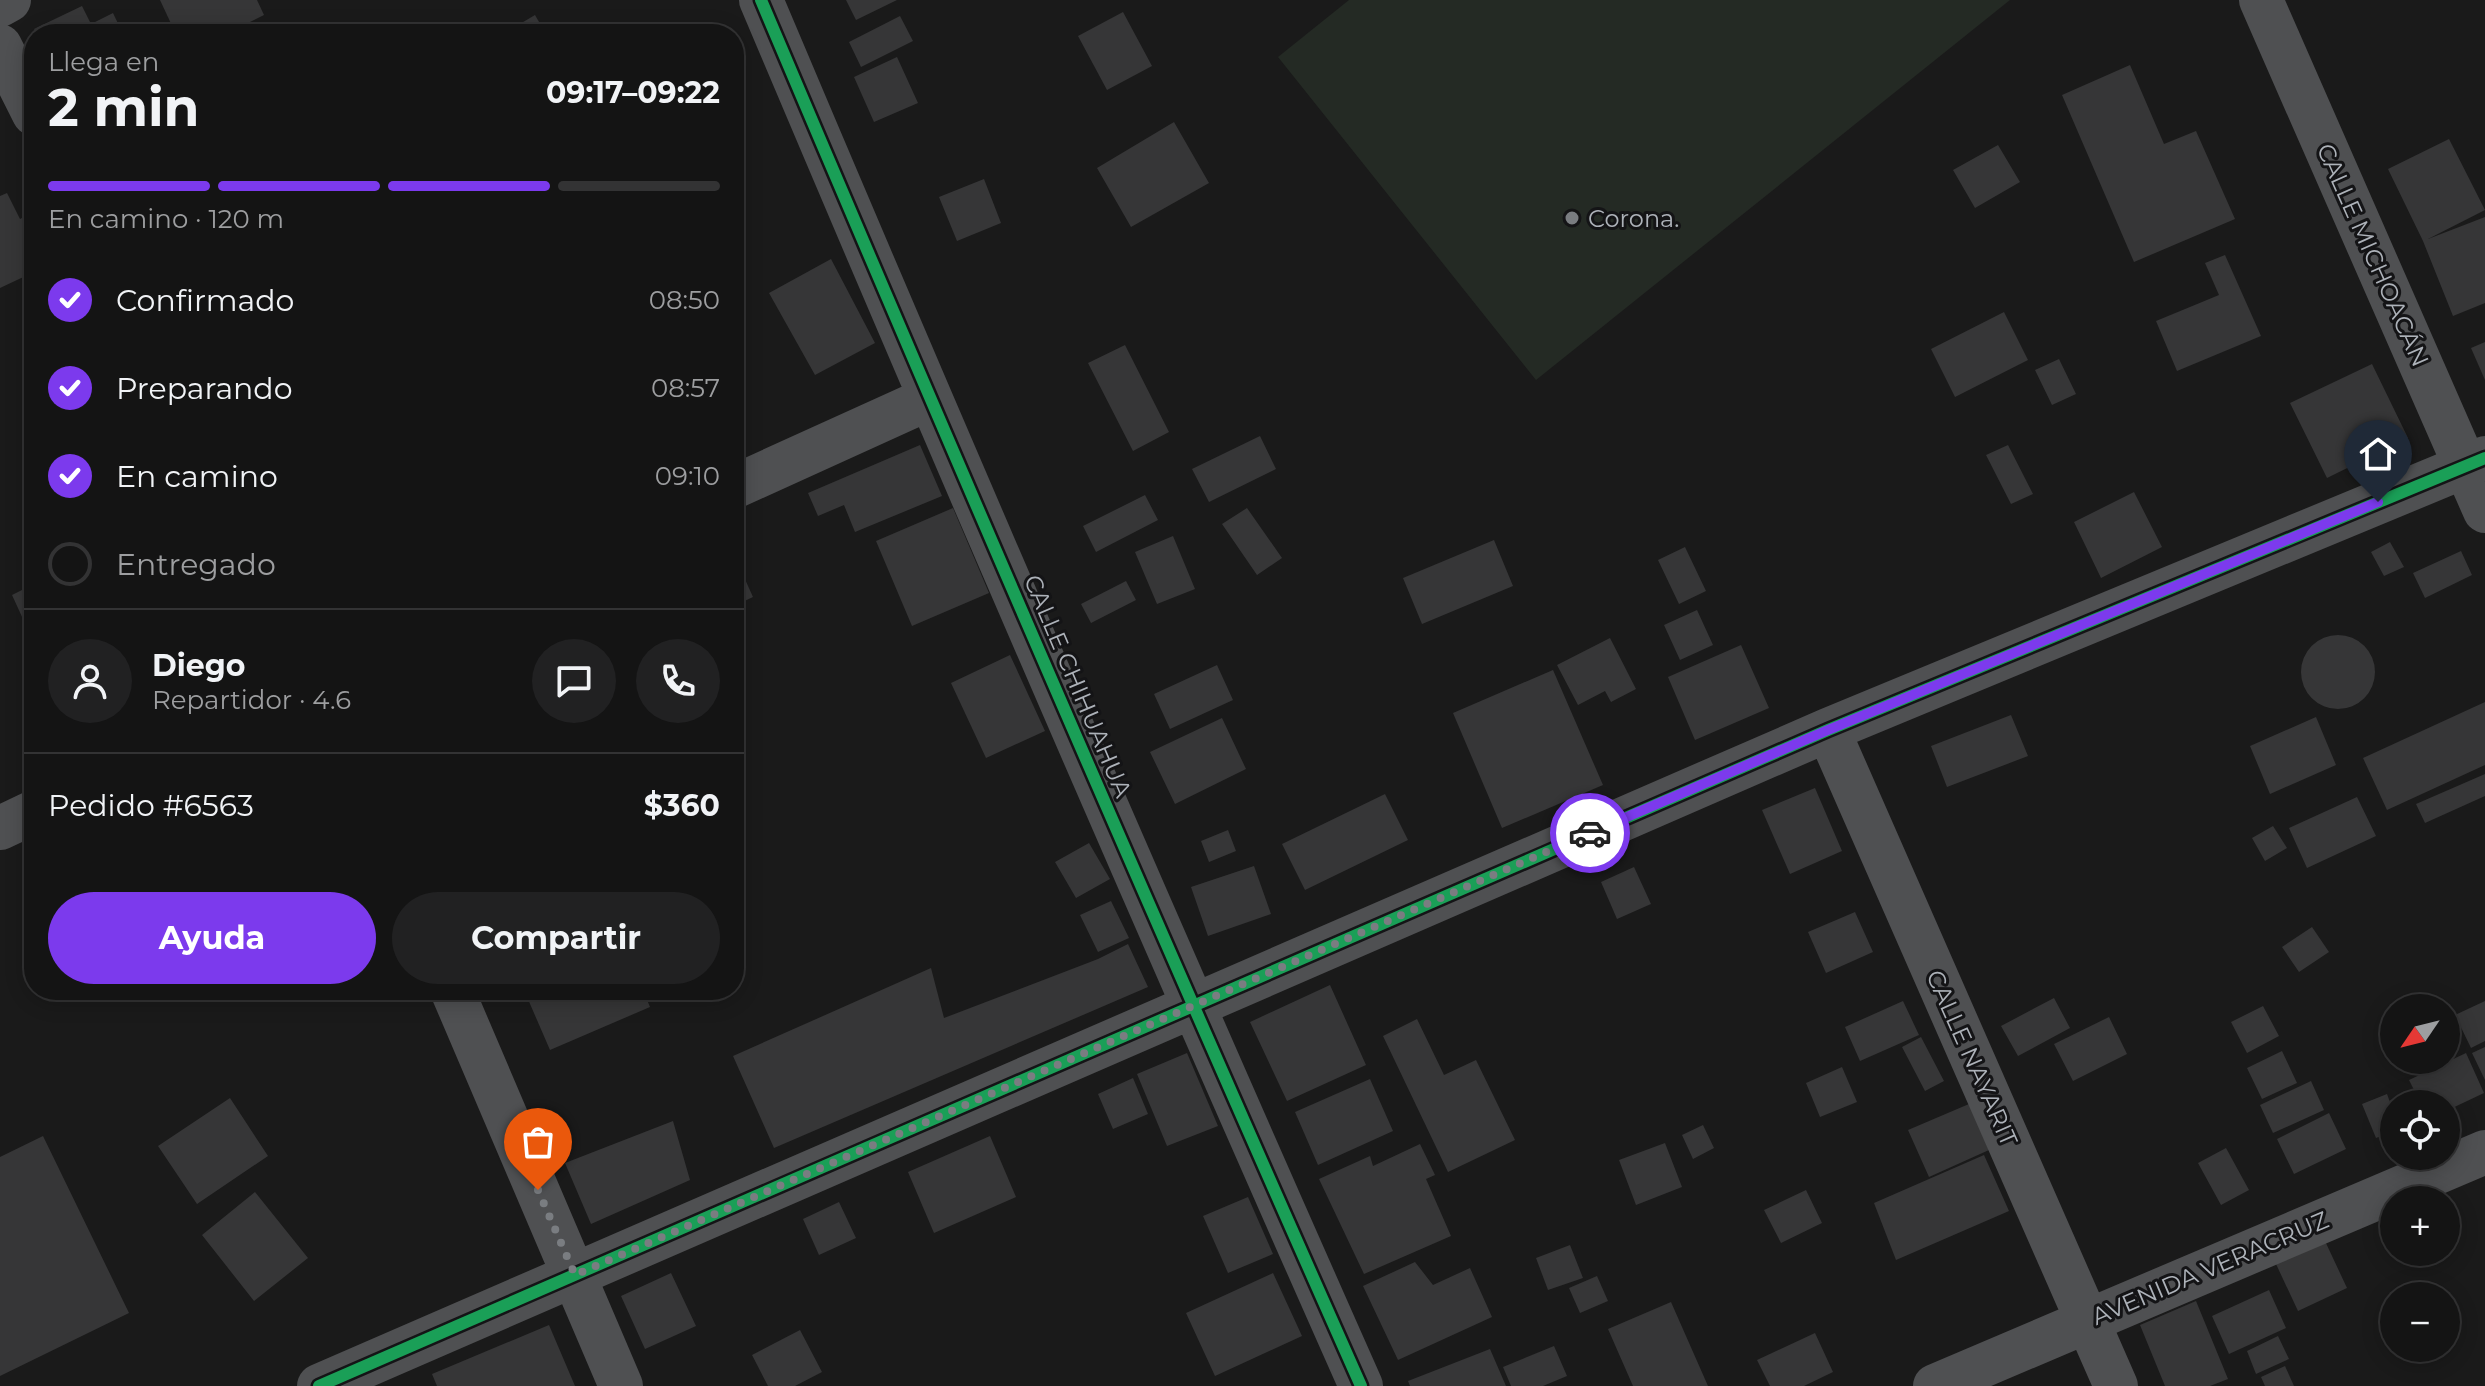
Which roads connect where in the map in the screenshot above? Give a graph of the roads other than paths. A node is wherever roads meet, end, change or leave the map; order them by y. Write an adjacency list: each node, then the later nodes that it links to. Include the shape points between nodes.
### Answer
1 (9, 0): 4 (street)
2 (761, 0): 7 (street, CALLE CHIHUAHUA)
3 (2261, 0): 8 (street, CALLE MICHOACÁN)
4 (0, 5)
5 (0, 46): 6 (street)
6 (24, 94)
7 (930, 398): 9 (street); 15 (street, CALLE CHIHUAHUA)
8 (2475, 462): 10 (street, CALLE MICHOACÁN); 11 (street)
9 (744, 482)
10 (2485, 511)
11 (1828, 730): 15 (street); 18 (street, CALLE NAYARIT)
12 (24, 817): 13 (street)
13 (0, 828)
14 (456, 1000): 17 (street)
15 (1193, 1006): 17 (street); 21 (street, CALLE CHIHUAHUA)
16 (2485, 1152): 18 (street, AVENIDA VERACRUZ)
17 (575, 1275): 19 (street); 20 (street)
18 (2088, 1320): 22 (street, AVENIDA VERACRUZ); 23 (street, CALLE NAYARIT)
19 (319, 1386)
20 (621, 1386)
21 (1361, 1386)
22 (1935, 1386)
23 (2116, 1386)

